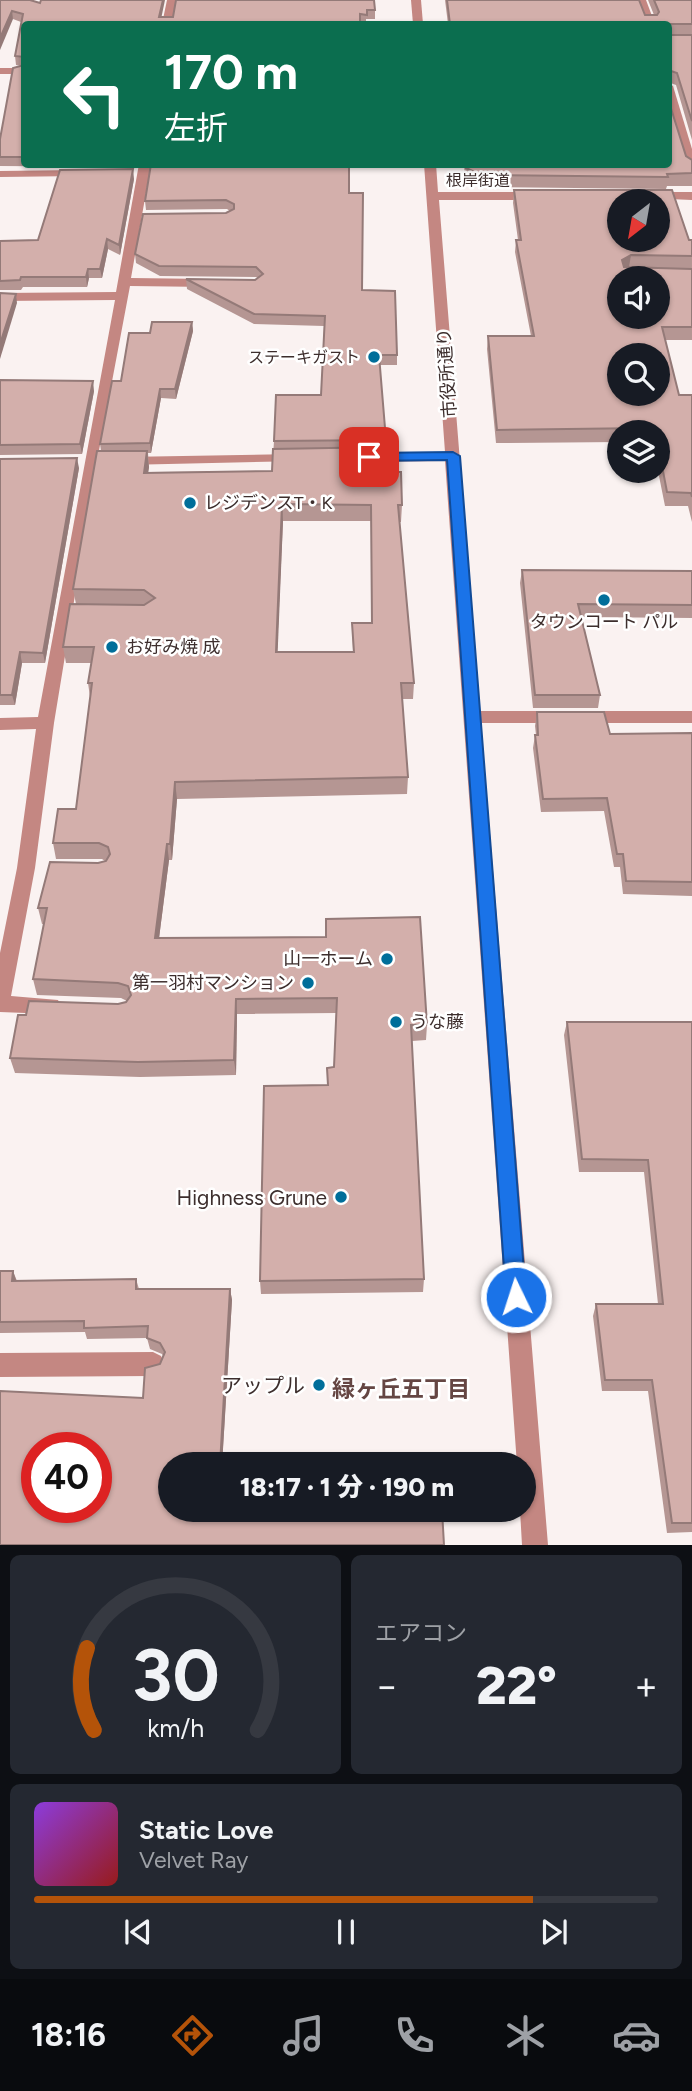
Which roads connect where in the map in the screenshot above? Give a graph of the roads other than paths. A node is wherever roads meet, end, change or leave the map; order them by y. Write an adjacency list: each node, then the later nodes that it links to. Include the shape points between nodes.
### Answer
1 (172, 0): 4 (street)
2 (416, 0): 5 (street)
3 (641, 0): 6 (street)
4 (168, 21)
5 (418, 21)
6 (649, 21)
7 (0, 71): 8 (street)
8 (21, 71)
9 (672, 92): 11 (street, via 678,101)
10 (430, 168): 16 (street, 市役所通り)
11 (692, 168)
12 (70, 169): 14 (street); 15 (street)
13 (140, 170): 21 (street, via 144,217)
14 (94, 173)
15 (0, 174)
16 (433, 195): 17 (street, 根岸街道); 23 (street, 市役所通り)
17 (542, 196)
18 (670, 196): 19 (street)
19 (692, 196)
20 (229, 283): 21 (street)
21 (124, 289): 22 (street); 26 (street)
22 (0, 297)
23 (453, 456): 25 (street); 27 (street, 市役所通り)
24 (313, 458): 26 (street)
25 (355, 458)
26 (83, 461): 29 (street, via 71,613)
27 (471, 717): 28 (street); 35 (street, 市役所通り)
28 (692, 717)
29 (45, 723): 30 (street); 31 (street, via 32,868)
30 (0, 724)
31 (0, 1004): 32 (street)
32 (67, 1007)
33 (153, 1364): 34 (street)
34 (0, 1365)
35 (535, 1545)

